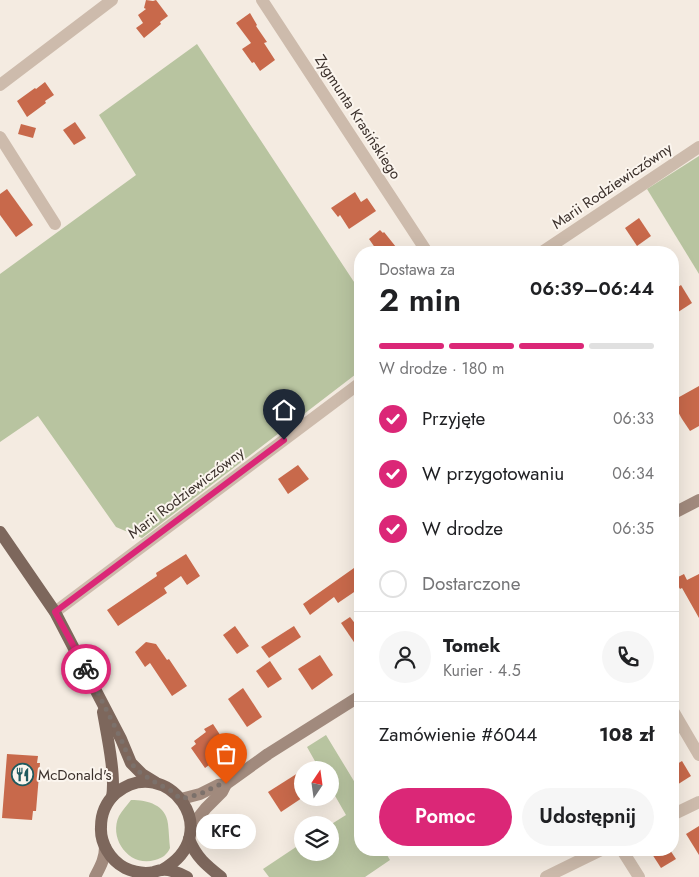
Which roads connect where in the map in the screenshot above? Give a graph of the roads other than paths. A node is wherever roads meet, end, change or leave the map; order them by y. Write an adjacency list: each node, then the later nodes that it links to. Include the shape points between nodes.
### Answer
1 (112, 0): 3 (street)
2 (262, 0): 7 (street, Zygmunta Krasińskiego)
3 (0, 85)
4 (0, 137): 6 (street)
5 (699, 147): 8 (street, Marii Rodziewiczówny)
6 (55, 224)
7 (423, 246)
8 (551, 246)
9 (354, 388): 13 (street, Marii Rodziewiczówny)
10 (699, 500): 11 (street)
11 (679, 510)
12 (0, 532): 13 (main road)
13 (55, 612): 14 (main road)
14 (101, 700): 18 (main road, via 131,763); 20 (main road, via 111,762)
15 (354, 700): 19 (street)
16 (679, 721): 17 (street)
17 (699, 755)
18 (158, 784): 20 (main road, via 133,784); 21 (main road)
19 (226, 784): 21 (street); 24 (street)
20 (112, 797): 25 (main road, via 101,821)
21 (181, 799): 24 (main road, via 188,812)
22 (699, 802): 23 (street)
23 (679, 812)
24 (190, 833): 28 (main road, via 180,857); 33 (main road, via 193,849 200,859)
25 (105, 847): 29 (main road, via 125,868); 30 (street, via 105,855)
26 (590, 856): 34 (street)
27 (626, 856): 35 (street)
28 (162, 870): 29 (main road); 32 (main road)
29 (143, 873): 31 (street)
30 (95, 877)
31 (131, 877)
32 (188, 877)
33 (221, 877)
34 (546, 877)
35 (639, 877)

